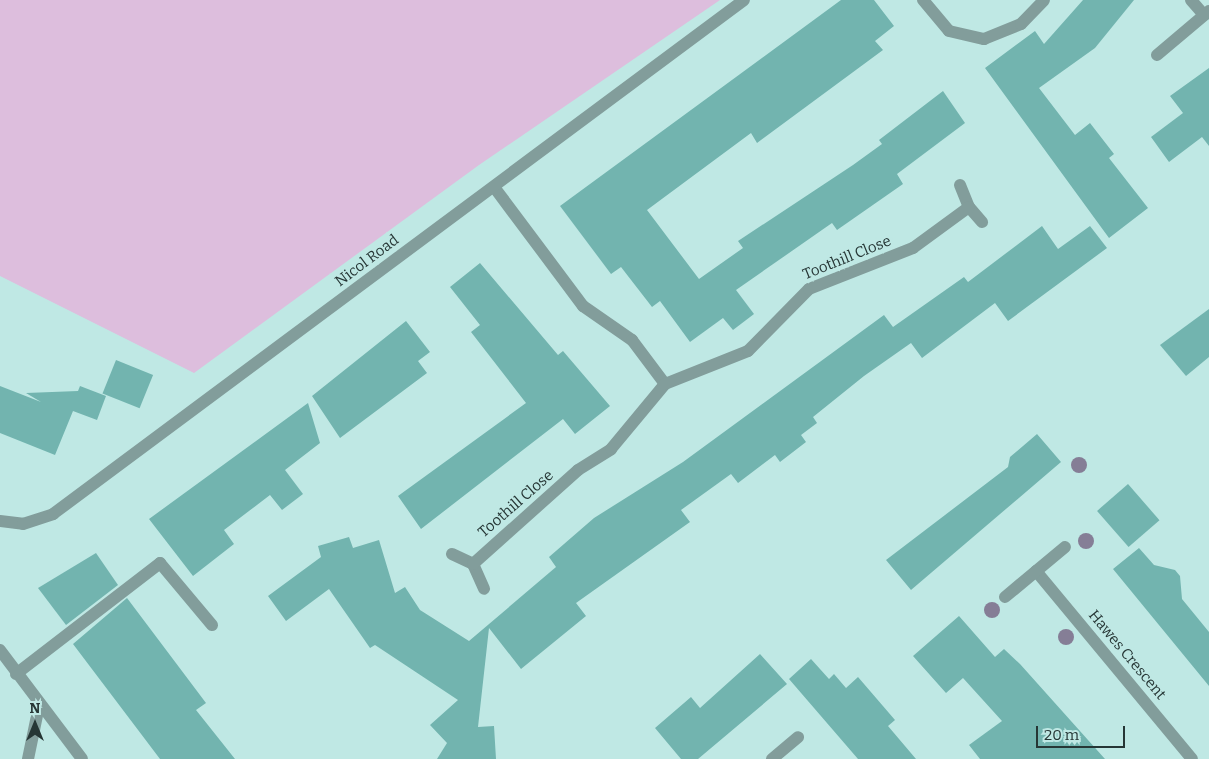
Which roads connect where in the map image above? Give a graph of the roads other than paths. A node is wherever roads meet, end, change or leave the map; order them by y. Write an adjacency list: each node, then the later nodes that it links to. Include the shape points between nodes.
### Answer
1 (744, 0): 8 (street, Nicol Road)
2 (923, 0): 3 (street, via 949,31 984,39 1020,24)
3 (1044, 0)
4 (1191, 0): 5 (street)
5 (1206, 13): 6 (street)
6 (1157, 55)
7 (960, 185): 9 (street)
8 (494, 187): 11 (street, via 583,306 632,340); 12 (street, Nicol Road, via 53,514 23,524)
9 (968, 208): 10 (street); 11 (street, Toothill Close, via 913,248 808,289 748,351)
10 (982, 222)
11 (665, 384): 15 (street, Toothill Close, via 611,449 578,470)
12 (0, 522)
13 (1065, 547): 16 (street)
14 (452, 554): 15 (street)
15 (473, 564): 17 (street)
16 (1036, 571): 18 (street); 27 (street, Hawes Crescent)
17 (484, 589)
18 (1005, 597)
19 (212, 625): 21 (street, via 160,563)
20 (0, 650): 21 (street)
21 (16, 674): 22 (street)
22 (39, 706): 24 (street); 25 (street)
23 (798, 737): 26 (street)
24 (28, 759)
25 (82, 759)
26 (772, 759)
27 (1192, 759)

